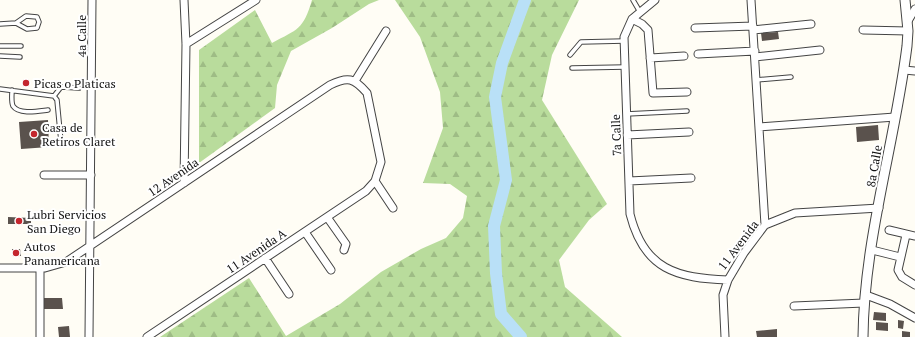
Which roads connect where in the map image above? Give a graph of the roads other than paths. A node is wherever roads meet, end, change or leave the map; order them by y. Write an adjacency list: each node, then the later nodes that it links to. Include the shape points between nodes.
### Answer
1 (92, 0): 51 (street, 4a Calle)
2 (184, 0): 20 (street)
3 (256, 0): 20 (street)
4 (633, 0): 9 (lane)
5 (655, 0): 9 (street)
6 (751, 0): 16 (street)
7 (905, 0): 14 (street, 8a Calle)
8 (915, 10): 14 (street)
9 (640, 12): 10 (street)
10 (632, 19): 19 (street, 7a Calle); 30 (street, via 648,30)
11 (16, 23): 11 (lane, via 26,16 37,17 39,22 37,28 31,30); 12 (lane)
12 (0, 24)
13 (811, 24): 16 (street)
14 (908, 26): 17 (street); 33 (street, 8a Calle)
15 (695, 28): 16 (street)
16 (753, 28): 25 (street)
17 (863, 30)
18 (386, 31): 35 (street)
19 (624, 42): 26 (lane, via 581,42); 31 (street, 7a Calle)
20 (186, 44): 54 (street)
21 (0, 46): 22 (lane)
22 (21, 46)
23 (820, 50): 25 (street)
24 (698, 54): 25 (street)
25 (755, 54): 36 (street)
26 (570, 55)
27 (0, 56): 29 (lane)
28 (684, 56): 30 (street)
29 (20, 57)
30 (650, 58): 40 (street, via 653,93)
31 (625, 67): 32 (lane); 44 (street, 7a Calle)
32 (572, 68)
33 (910, 70): 45 (street, 8a Calle)
34 (791, 77): 36 (lane)
35 (353, 80): 53 (street, via 367,93 381,162); 54 (street, 12 Avenida, via 339,80 330,85)
36 (756, 80): 46 (street)
37 (0, 88): 39 (lane)
38 (79, 88): 41 (lane, via 61,87)
39 (12, 90): 41 (lane); 42 (lane, via 12,102 16,109)
40 (687, 92)
41 (54, 96): 49 (lane, via 57,100)
42 (48, 110)
43 (686, 110): 44 (lane)
44 (626, 114): 48 (street, 7a Calle)
45 (895, 117): 46 (street); 57 (street, 8a Calle)
46 (758, 126): 59 (street)
47 (689, 132): 48 (street)
48 (627, 135): 55 (street, 7a Calle)
49 (61, 142)
50 (44, 175): 51 (street)
51 (91, 175): 64 (street, 4a Calle)
52 (691, 178): 55 (street)
53 (375, 181): 56 (street); 58 (street, 11 Avenida A, via 366,191)
54 (184, 182): 64 (street, 12 Avenida)
55 (629, 182): 65 (street, 7a Calle, via 630,214 635,234)
56 (393, 208)
57 (879, 208): 59 (street, 11 Avenida, via 795,213); 67 (street, 8a Calle)
58 (327, 217): 61 (street, 11 Avenida A); 66 (street, via 346,244)
59 (765, 225): 73 (street, 11 Avenida)
60 (889, 230): 62 (street)
61 (305, 232): 69 (street, 11 Avenida A); 72 (street)
62 (906, 235): 63 (street); 68 (street)
63 (915, 236)
64 (91, 246): 71 (street, 12 Avenida, via 66,262); 80 (street, 4a Calle)
65 (645, 249): 73 (street, 11 Avenida, via 670,271 690,278)
66 (344, 250)
67 (872, 250): 68 (street); 76 (street, 8a Calle)
68 (900, 257): 74 (street, via 899,274)
69 (265, 258): 75 (street); 81 (street, 11 Avenida A)
70 (0, 268): 71 (street, 12 Avenida)
71 (40, 268): 79 (street)
72 (330, 270)
73 (728, 280): 82 (street, via 723,295)
74 (915, 285)
75 (289, 294)
76 (865, 299): 77 (street); 78 (street, via 890,304); 83 (street, 8a Calle)
77 (794, 306)
78 (915, 318)
79 (40, 337)
80 (89, 337)
81 (146, 337)
82 (725, 337)
83 (863, 337)

